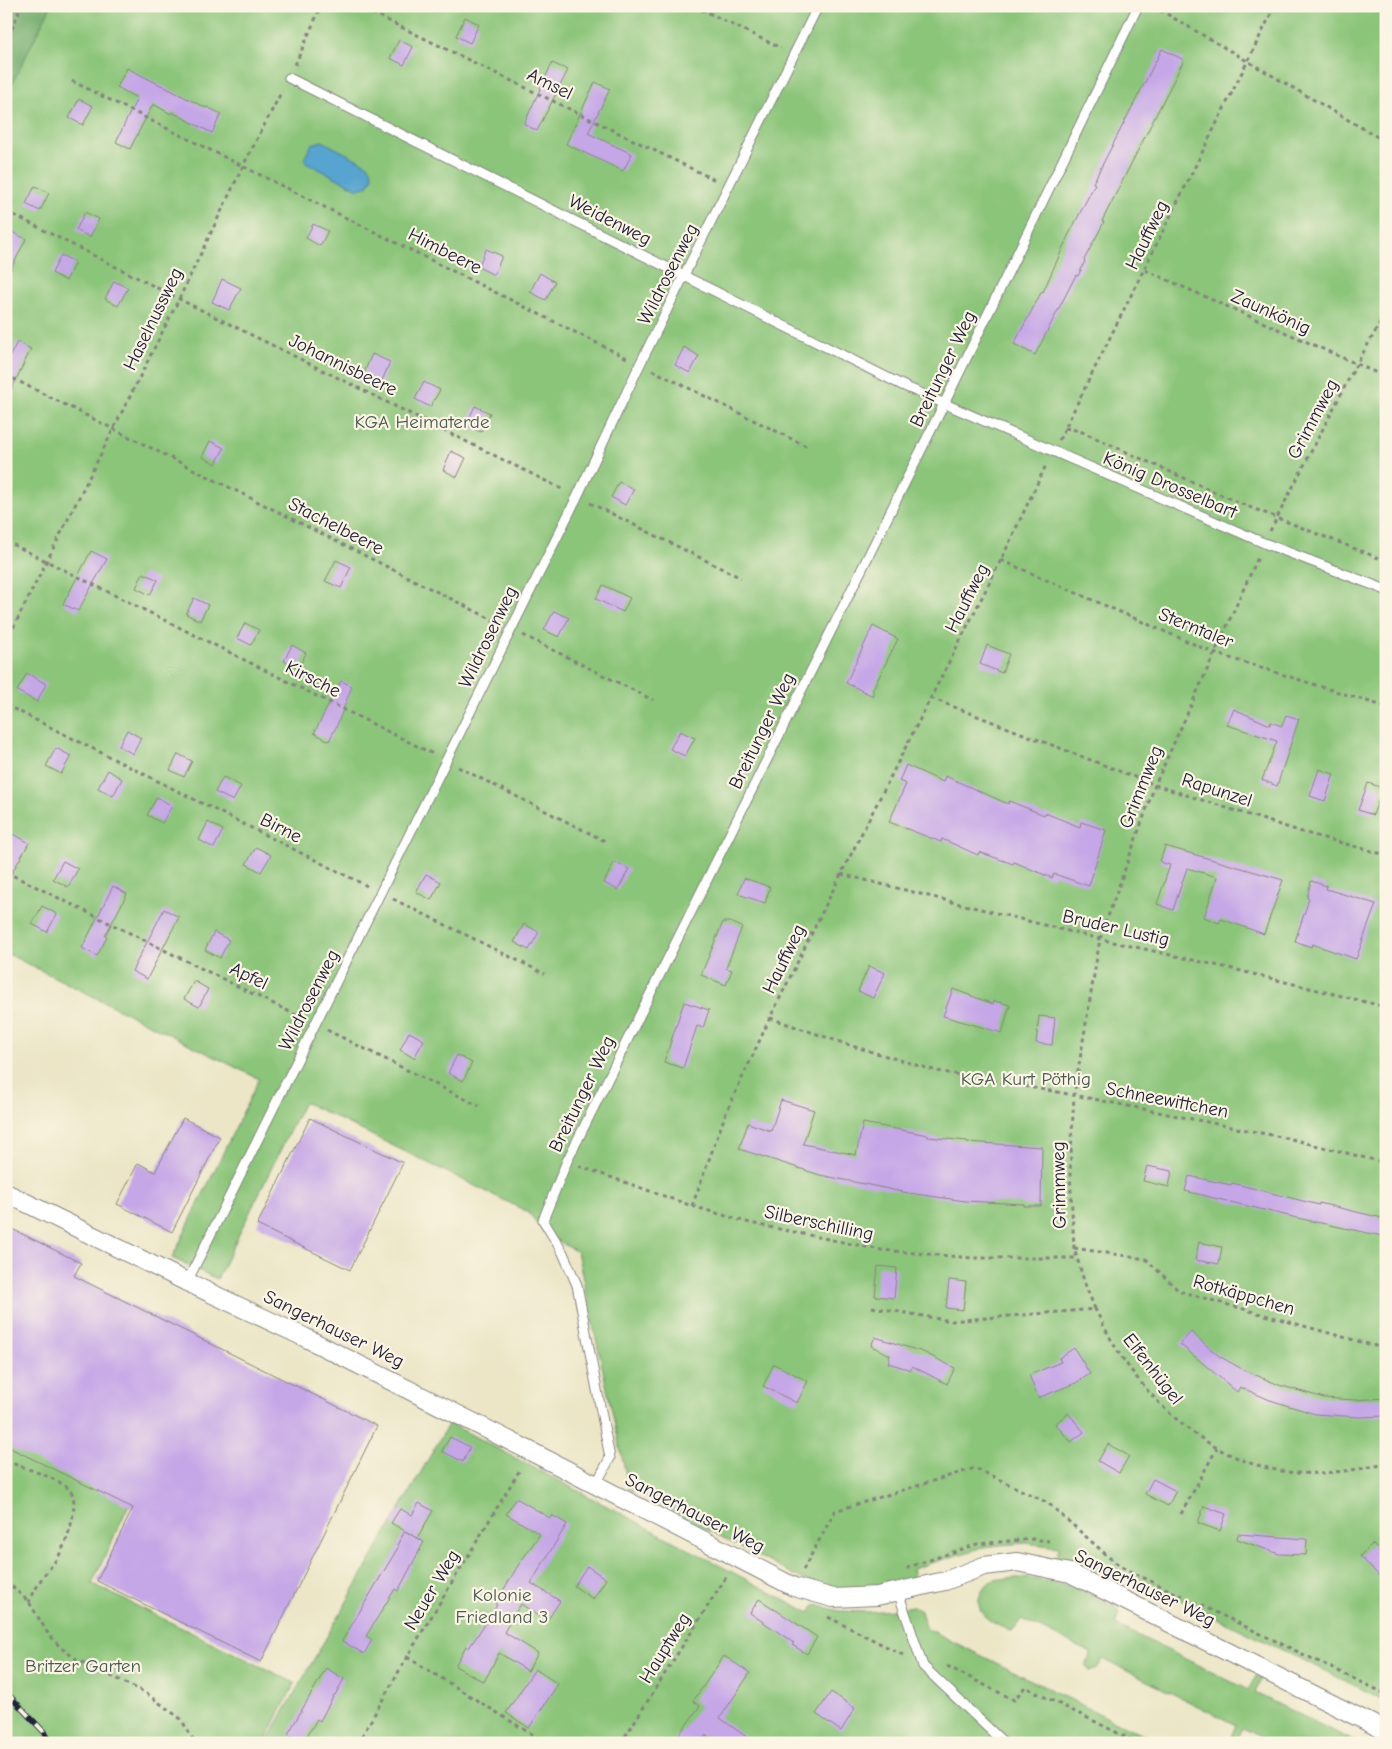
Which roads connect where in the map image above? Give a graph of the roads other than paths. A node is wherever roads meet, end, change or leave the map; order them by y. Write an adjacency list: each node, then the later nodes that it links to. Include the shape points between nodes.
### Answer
1 (818, 6): 4 (lane, Wildrosenweg)
2 (1138, 6): 5 (lane, Breitunger Weg)
3 (289, 78): 4 (lane, Weidenweg)
4 (685, 276): 5 (lane, Weidenweg); 8 (lane, Wildrosenweg)
5 (944, 404): 6 (lane, König Drosselbart, via 1264,543); 9 (lane, Breitunger Weg, via 567,1161 543,1220 577,1285 610,1458)
6 (1386, 590)
7 (6, 1193): 8 (street, Sangerhauser Weg)
8 (187, 1282): 9 (street, Sangerhauser Weg, via 304,1337)
9 (595, 1486): 10 (street, Sangerhauser Weg, via 794,1587 833,1598)
10 (898, 1592): 11 (street, Sangerhauser Weg, via 945,1581 984,1566 1017,1562 1070,1573); 12 (lane, via 923,1666)
11 (1386, 1731)
12 (1004, 1743)

